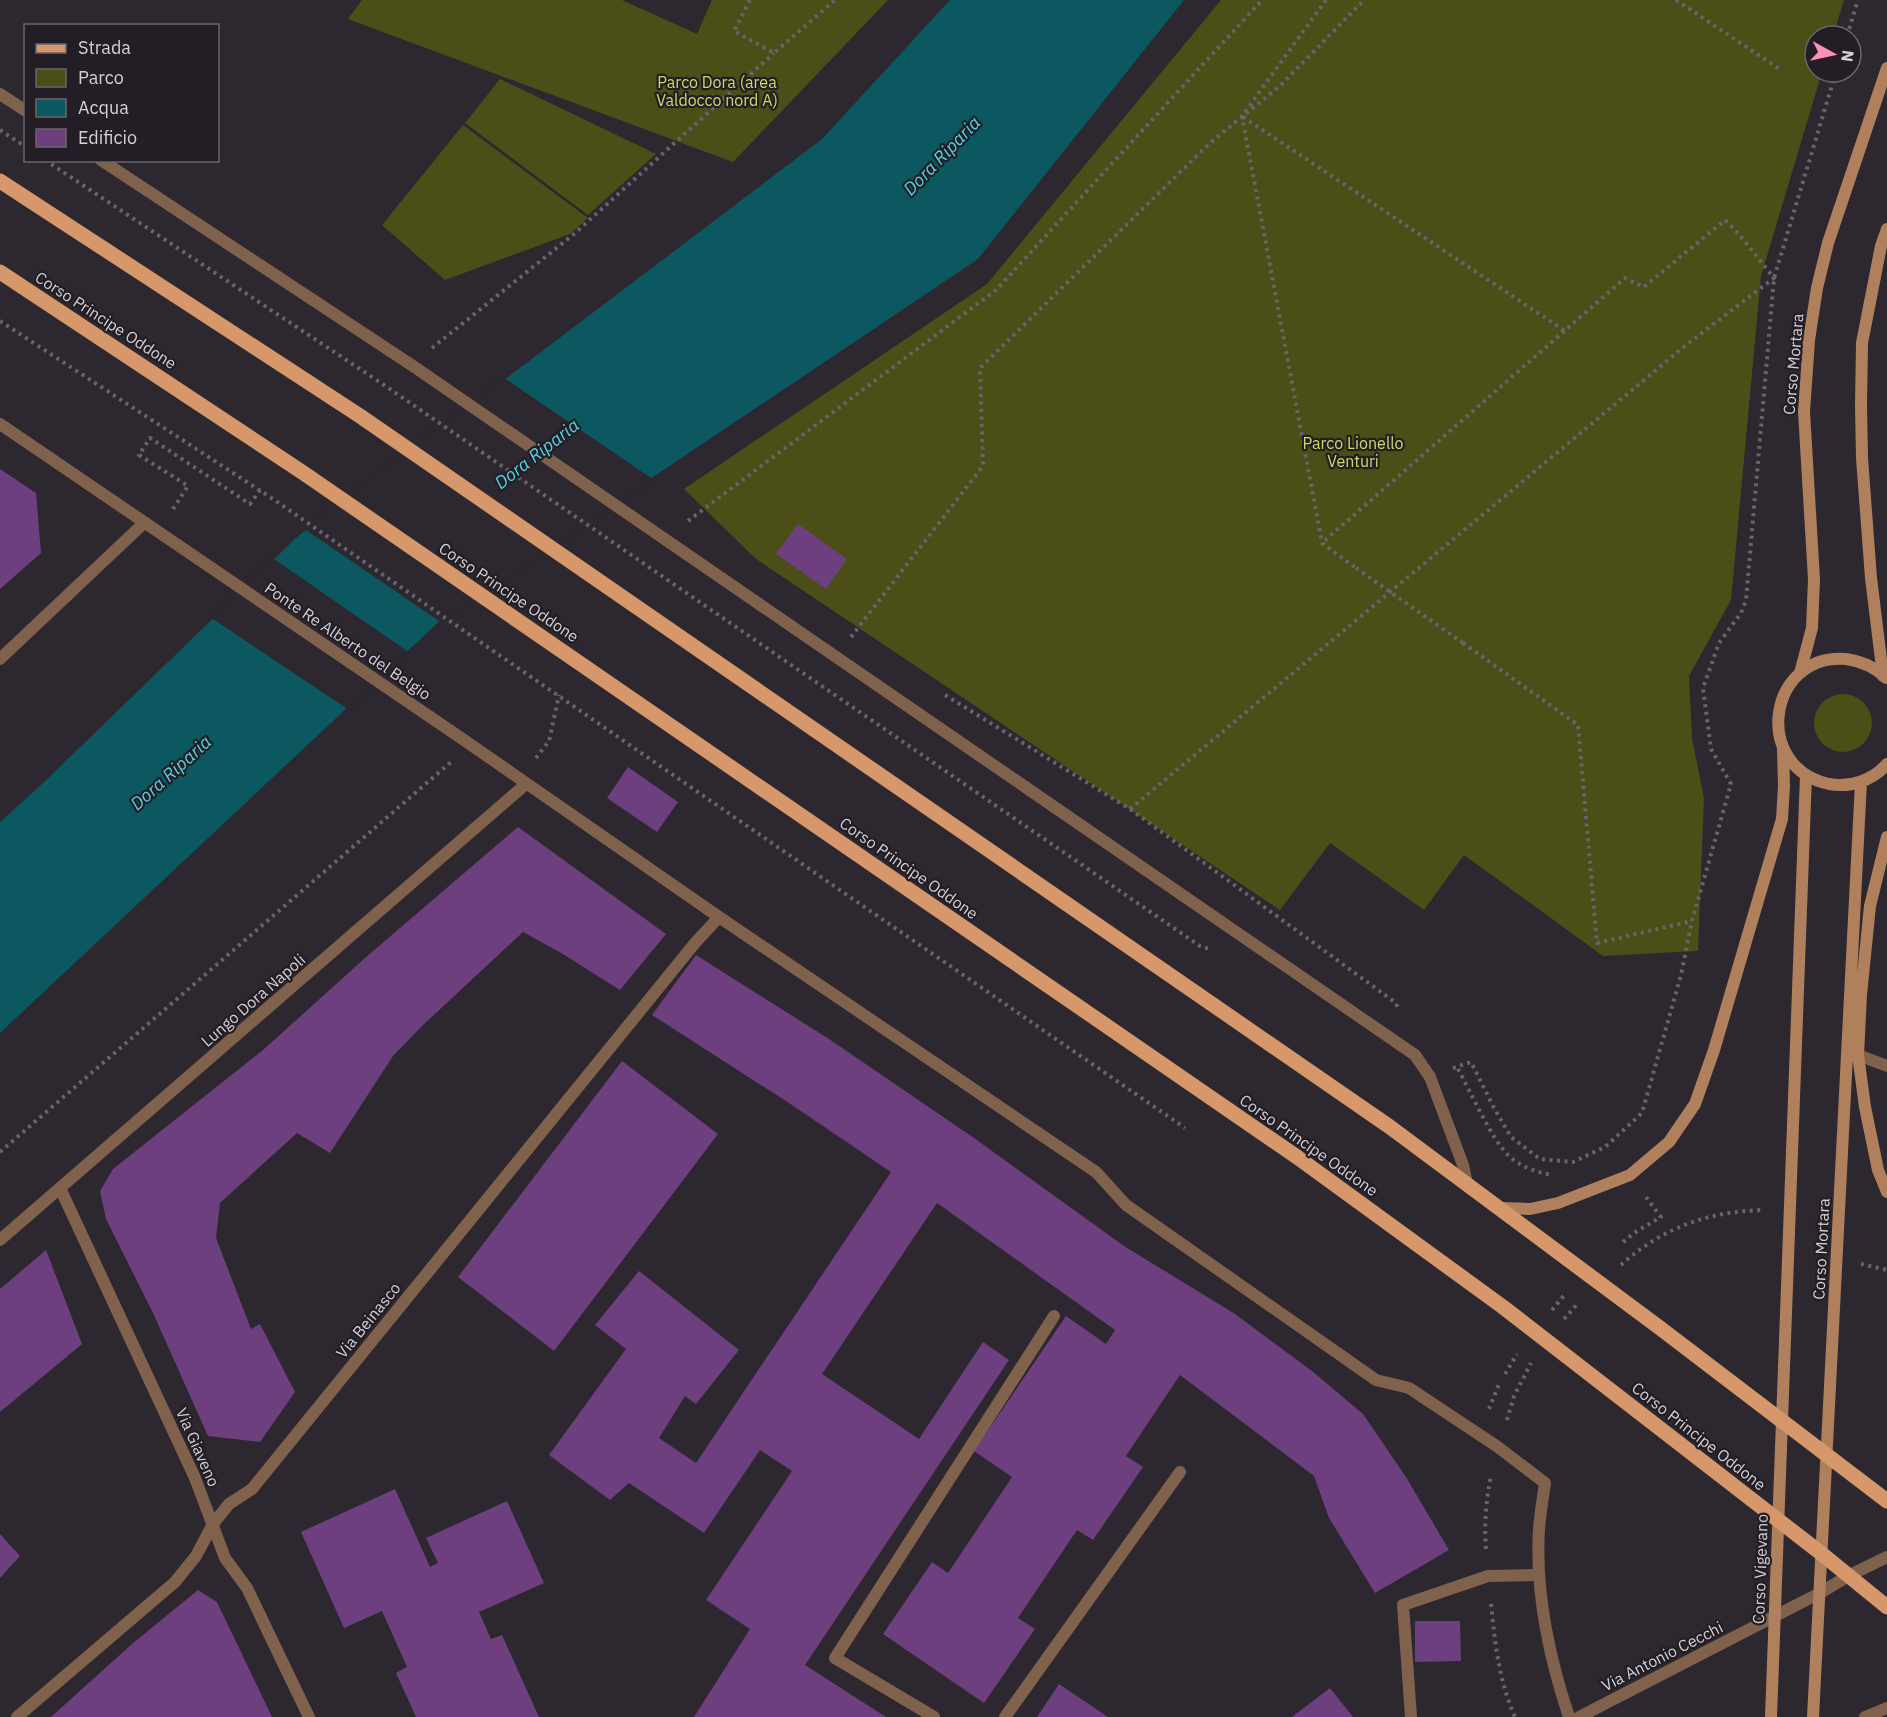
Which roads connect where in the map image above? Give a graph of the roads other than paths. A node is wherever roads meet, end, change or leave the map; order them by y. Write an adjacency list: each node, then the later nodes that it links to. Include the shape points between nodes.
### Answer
1 (1887, 68): 11 (main road, Corso Mortara, via 1828,243 1809,340 1804,412 1814,579 1812,628)
2 (0, 94): 3 (street)
3 (24, 110)
4 (104, 162): 23 (street, via 413,366 1415,1056 1430,1077)
5 (0, 181): 23 (main road, via 360,417 615,591)
6 (1887, 229): 12 (main road, via 1862,343 1861,405 1871,578)
7 (0, 272): 33 (main road, Corso Principe Oddone, via 302,472 1297,1157 1548,1341)
8 (0, 424): 9 (street)
9 (144, 523): 10 (street); 17 (street, Ponte Re Alberto del Belgio)
10 (0, 659)
11 (1800, 673): 12 (main road, via 1820,662 1842,659 1864,663); 13 (main road, via 1781,700 1778,733)
12 (1885, 678)
13 (1783, 749): 15 (main road, via 1792,764); 26 (main road, via 1782,819 1695,1104 1669,1142 1630,1175 1558,1203 1530,1209)
14 (1887, 764): 16 (main road)
15 (1806, 775): 16 (main road, via 1833,785); 29 (main road, Corso Mortara)
16 (1861, 782): 30 (main road, Corso Mortara)
17 (526, 784): 19 (street); 24 (street, Lungo Dora Napoli)
18 (1887, 837): 20 (main road, via 1870,906)
19 (719, 917): 34 (street, Via Beinasco, via 252,1489 229,1504); 37 (street, via 1096,1172 1126,1205 1376,1380 1409,1388 1545,1483)
20 (1858, 1055): 21 (street); 22 (main road, via 1878,1170)
21 (1887, 1066)
22 (1884, 1181): 25 (main road)
23 (1467, 1184): 26 (main road)
24 (60, 1188): 27 (street, Lungo Dora Napoli); 34 (street, Via Giaveno)
25 (1887, 1192)
26 (1498, 1208): 29 (main road)
27 (0, 1240)
28 (1054, 1316): 45 (street, via 835,1658)
29 (1782, 1422): 30 (main road); 33 (main road, Corso Vigevano)
30 (1827, 1455): 32 (main road); 35 (main road, Corso Mortara)
31 (1180, 1472): 46 (street)
32 (1887, 1501)
33 (1778, 1521): 35 (main road, Corso Principe Oddone); 41 (main road, Corso Vigevano)
34 (213, 1524): 43 (street, Via Beinasco, via 196,1556 175,1582); 44 (street, Via Giaveno, via 225,1558 248,1588)
35 (1822, 1554): 38 (main road, Corso Principe Oddone); 39 (main road, Corso Mortara)
36 (1887, 1557): 38 (street, Via Antonio Cecchi)
37 (1539, 1575): 47 (street, via 1488,1576 1403,1605); 48 (street, via 1550,1655)
38 (1848, 1576): 39 (street, Via Antonio Cecchi); 40 (main road, Corso Principe Oddone)
39 (1820, 1593): 41 (street, Via Antonio Cecchi); 51 (main road, Corso Mortara)
40 (1887, 1607)
41 (1775, 1616): 49 (street, Via Antonio Cecchi); 50 (main road, Corso Vigevano)
42 (1887, 1708): 52 (street)
43 (17, 1717)
44 (309, 1717)
45 (934, 1717)
46 (1005, 1717)
47 (1411, 1717)
48 (1569, 1717)
49 (1579, 1717)
50 (1771, 1717)
51 (1813, 1717)
52 (1865, 1717)

